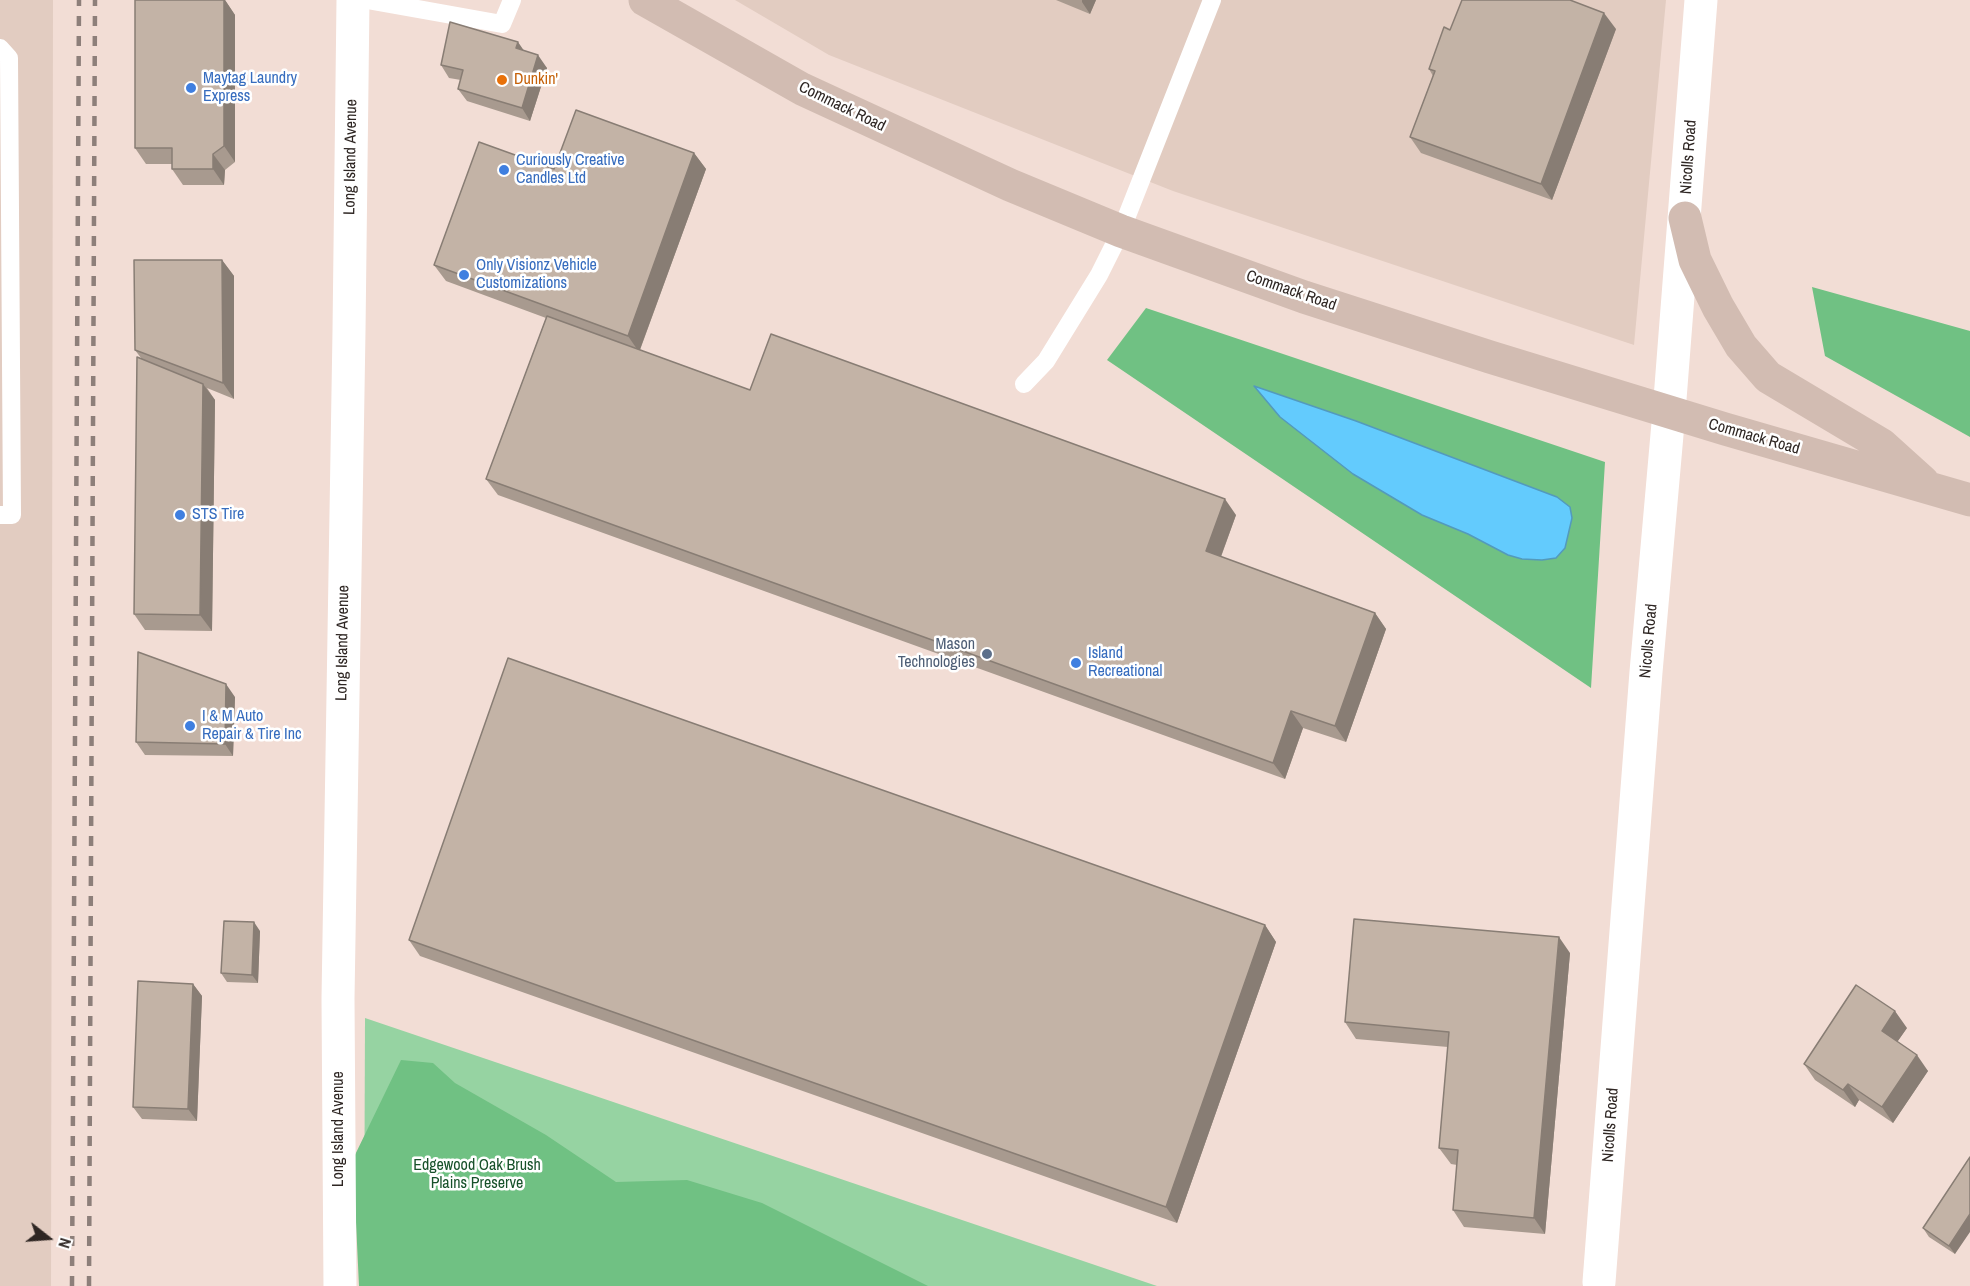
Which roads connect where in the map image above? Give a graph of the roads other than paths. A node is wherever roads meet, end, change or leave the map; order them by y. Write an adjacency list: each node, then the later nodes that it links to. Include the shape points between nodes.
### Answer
1 (353, 0): 16 (street, Long Island Avenue, via 338,998)
2 (367, 0): 3 (lane, via 502,24)
3 (512, 0)
4 (645, 0): 9 (main road, Commack Road, via 802,89 1010,185)
5 (1212, 0): 9 (lane)
6 (1701, 0): 8 (street, Nicolls Road)
7 (0, 48): 14 (lane, via 9,58 12,515)
8 (1685, 218): 11 (street, Nicolls Road); 12 (main road, via 1695,260 1719,307 1742,346 1768,377 1882,445)
9 (1121, 231): 10 (lane, via 1046,361); 11 (main road, Commack Road, via 1304,297)
10 (1024, 384)
11 (1669, 412): 12 (main road, Commack Road); 15 (street, Nicolls Road)
12 (1929, 487): 13 (main road, Commack Road)
13 (1970, 500)
14 (0, 515)
15 (1599, 1282)
16 (340, 1286)

